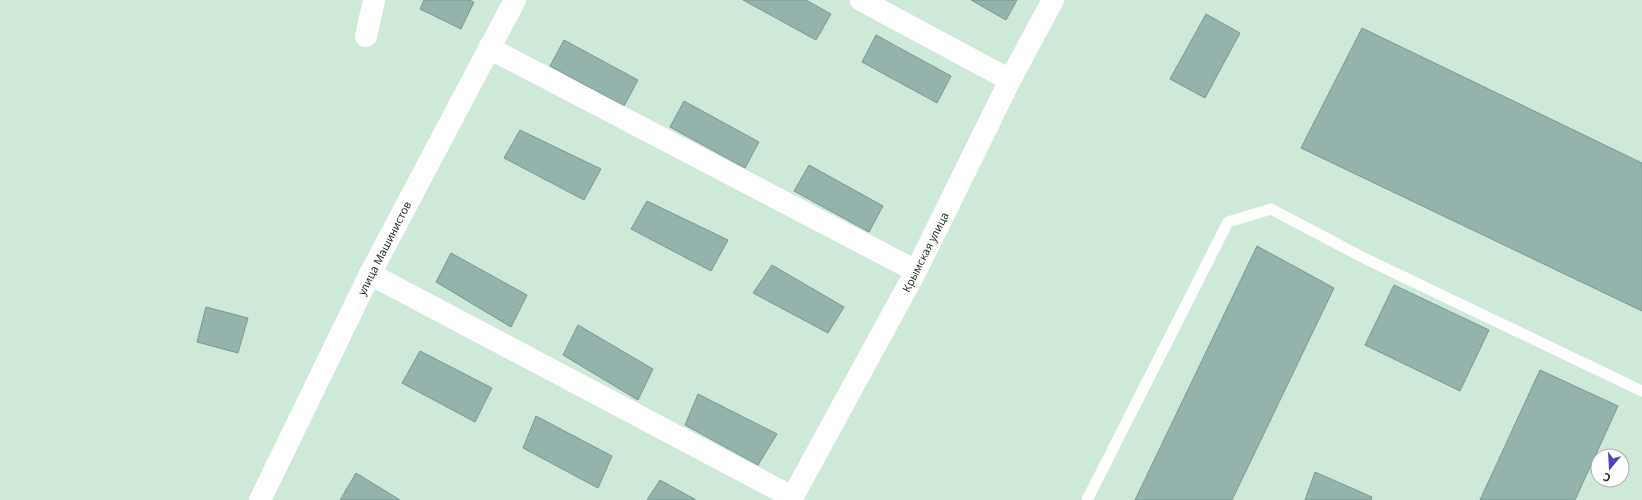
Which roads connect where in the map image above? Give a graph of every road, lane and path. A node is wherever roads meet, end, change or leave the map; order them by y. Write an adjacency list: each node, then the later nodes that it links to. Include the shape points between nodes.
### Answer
1 (374, 0): 5 (street)
2 (515, 0): 6 (street, улица Машинистов)
3 (861, 0): 7 (street)
4 (1053, 0): 7 (street, Крымская улица)
5 (366, 36)
6 (489, 48): 8 (street); 9 (street, улица Машинистов)
7 (1010, 80): 8 (street, Крымская улица)
8 (916, 271): 11 (street, Крымская улица)
9 (370, 274): 11 (street); 12 (street, улица Машинистов)
10 (1642, 391): 13 (lane, via 1368,260 1271,209 1228,222)
11 (791, 498)
12 (260, 500)
13 (1087, 500)

